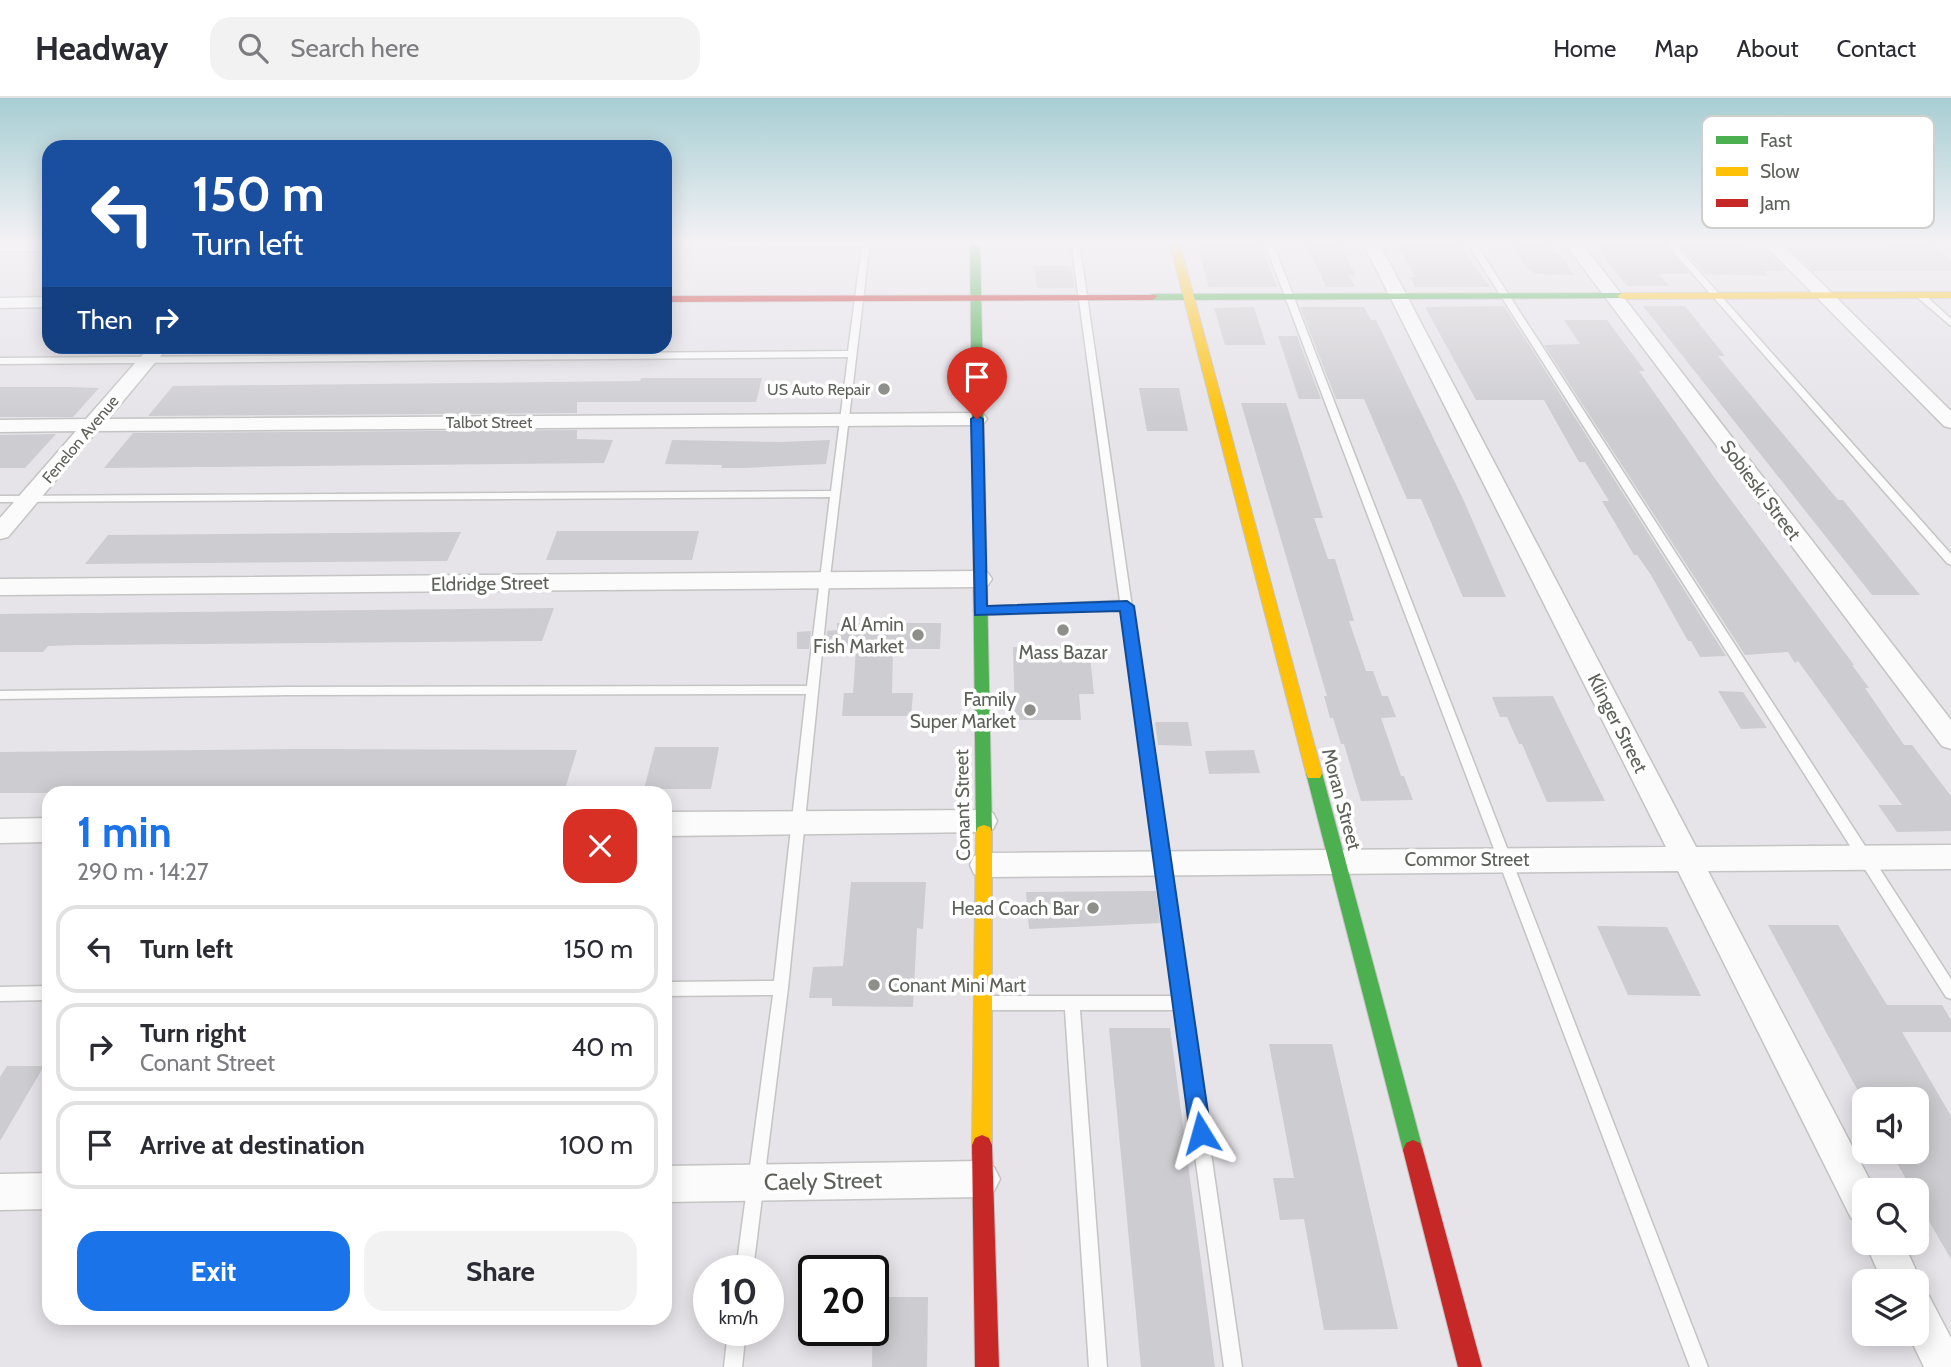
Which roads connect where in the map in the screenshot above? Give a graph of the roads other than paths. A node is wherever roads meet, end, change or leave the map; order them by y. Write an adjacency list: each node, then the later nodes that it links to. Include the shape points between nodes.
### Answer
1 (859, 300): 18 (lane)
2 (976, 300): 20 (street, Conant Street)
3 (1083, 300): 33 (lane)
4 (1189, 300): 47 (street, Moran Street)
5 (1290, 300): 46 (lane)
6 (1402, 300): 45 (street, Klinger Street)
7 (1508, 300): 43 (lane)
8 (1616, 300): 37 (street, Sobieski Street)
9 (1720, 300): 29 (lane)
10 (1828, 300): 22 (street)
11 (1926, 300): 14 (lane)
12 (42, 302): 13 (street)
13 (0, 303)
14 (1951, 323)
15 (135, 354): 19 (lane)
16 (153, 354): 23 (street, Fenelon Avenue)
17 (672, 354): 18 (lane)
18 (852, 354): 21 (lane)
19 (0, 361)
20 (977, 419): 21 (street, Talbot Street); 30 (street, Conant Street)
21 (845, 420): 23 (street, Talbot Street); 25 (lane)
22 (1951, 422)
23 (90, 425): 24 (street, Talbot Street); 27 (street, Fenelon Avenue)
24 (0, 426)
25 (835, 495): 27 (lane); 31 (lane)
26 (0, 499): 27 (lane)
27 (29, 499): 28 (street, Fenelon Avenue)
28 (0, 531)
29 (1951, 561)
30 (980, 579): 31 (street, Eldridge Street); 34 (street, Conant Street)
31 (825, 580): 32 (street, Eldridge Street); 35 (lane)
32 (0, 587)
33 (1127, 606): 34 (lane); 48 (lane)
34 (980, 611): 38 (street, Conant Street)
35 (813, 690): 36 (lane); 39 (lane)
36 (0, 695)
37 (1951, 739)
38 (983, 821): 39 (street); 49 (street, Conant Street)
39 (800, 822): 40 (street); 50 (lane)
40 (672, 824)
41 (42, 830): 42 (street)
42 (0, 831)
43 (1865, 857): 44 (street, Commor Street); 45 (street, Commor Street); 52 (lane)
44 (1951, 857)
45 (1688, 858): 46 (street, Commor Street); 59 (street, Klinger Street)
46 (1503, 859): 47 (street, Commor Street); 72 (lane)
47 (1336, 860): 48 (street, Commor Street); 71 (street, Moran Street)
48 (1163, 862): 49 (street, Commor Street); 56 (lane)
49 (984, 865): 55 (street, Conant Street)
50 (781, 988): 51 (lane); 60 (lane)
51 (672, 989)
52 (1951, 992)
53 (42, 993): 54 (lane)
54 (0, 994)
55 (983, 1003): 57 (lane); 58 (street, Conant Street)
56 (1183, 1003): 57 (lane); 70 (lane)
57 (1072, 1004): 69 (lane)
58 (982, 1179): 60 (street, Caely Street); 68 (street, Conant Street)
59 (1852, 1181)
60 (754, 1183): 61 (street, Caely Street); 64 (lane)
61 (672, 1184)
62 (42, 1191): 63 (street)
63 (0, 1192)
64 (746, 1255)
65 (1929, 1335): 73 (street)
66 (735, 1346): 67 (lane)
67 (733, 1367)
68 (986, 1367)
69 (1098, 1367)
70 (1233, 1367)
71 (1470, 1367)
72 (1699, 1367)
73 (1945, 1367)

